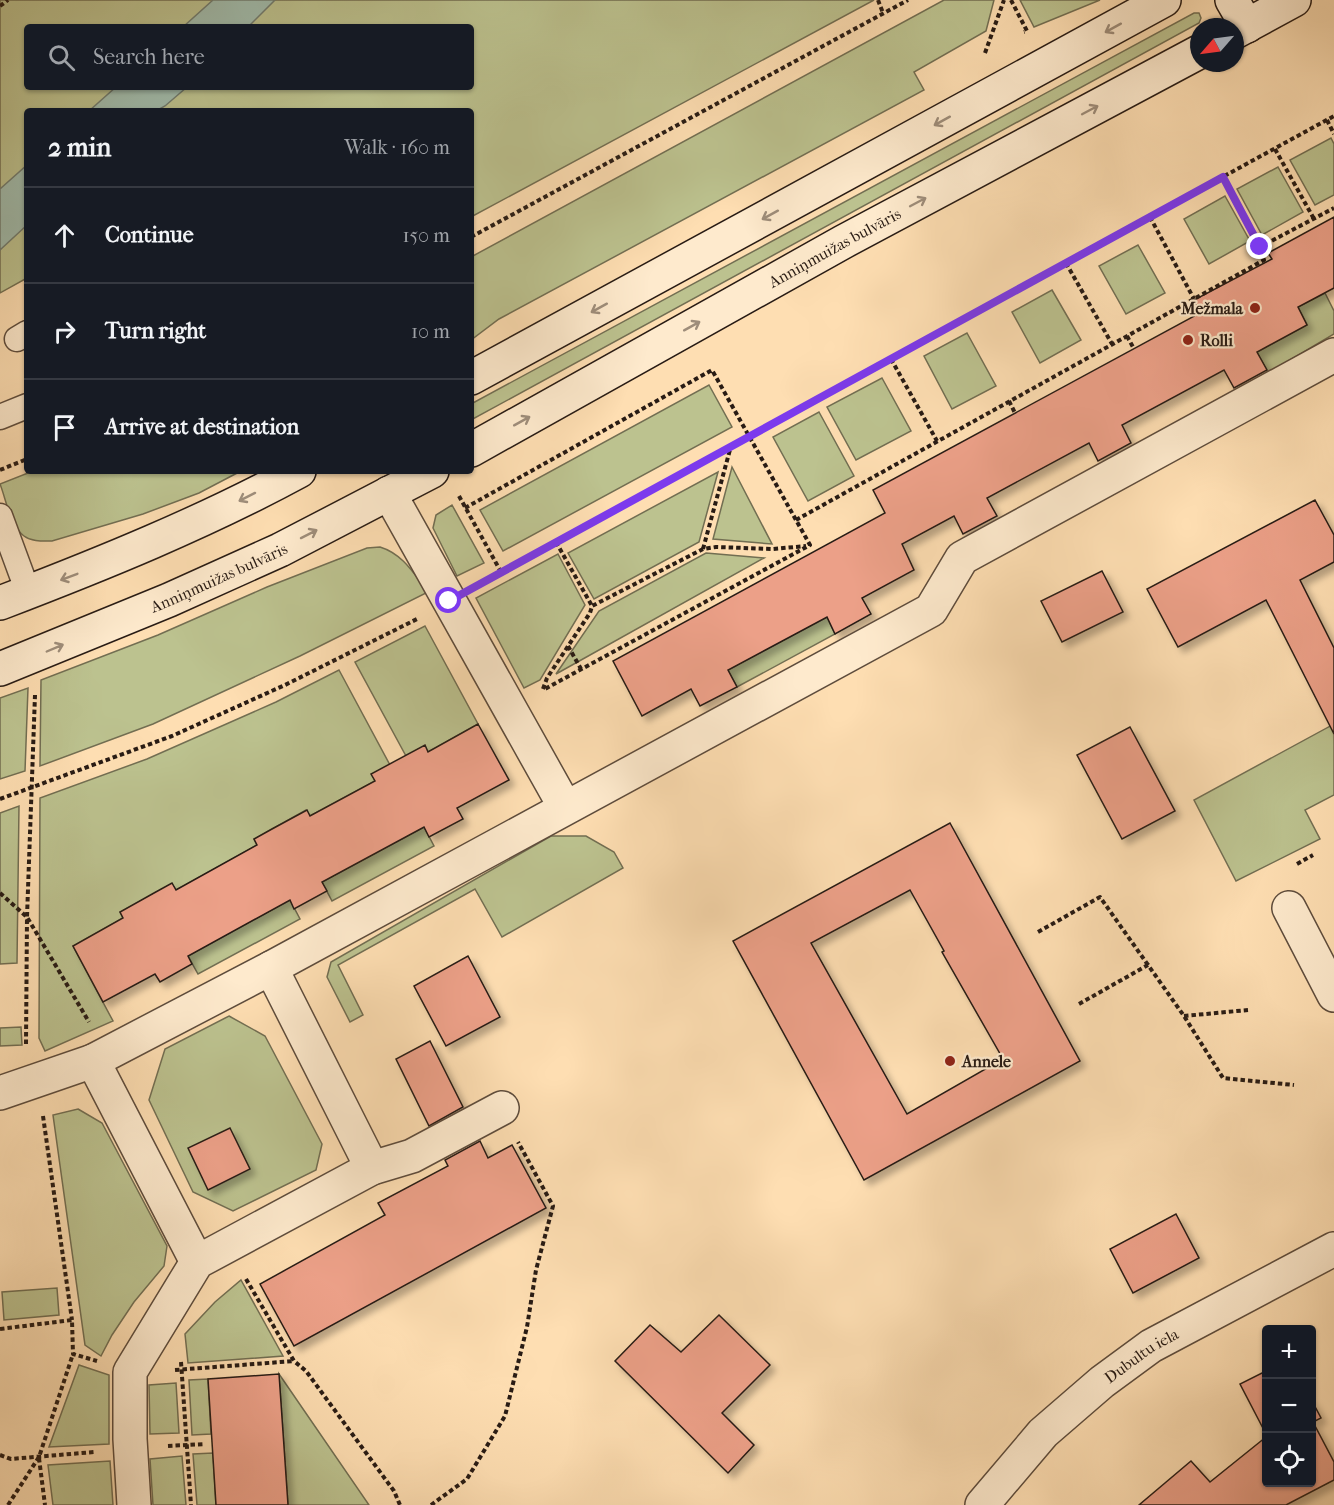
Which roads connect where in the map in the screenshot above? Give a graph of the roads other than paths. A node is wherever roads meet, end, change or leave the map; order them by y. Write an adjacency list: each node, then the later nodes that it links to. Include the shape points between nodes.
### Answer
1 (1164, 0): 6 (street, one-way to 6)
2 (1294, 0): 3 (street)
3 (1241, 18)
4 (1190, 57): 9 (street, Anniņmuižas bulvāris, one-way to 4, via 843,242)
5 (1334, 355): 16 (street, via 962,558 931,610)
6 (474, 376)
7 (24, 407): 8 (lane)
8 (0, 417)
9 (474, 448)
10 (293, 474): 14 (street, one-way to 14, via 131,552)
11 (426, 474): 12 (street, Anniņmuižas bulvāris)
12 (389, 493): 15 (street, Anniņmuižas bulvāris, one-way to 12, via 179,596 280,550); 16 (street)
13 (0, 516): 14 (lane)
14 (14, 598)
15 (0, 669)
16 (565, 807): 18 (street)
17 (1289, 908): 19 (street)
18 (271, 968): 20 (street); 23 (street)
19 (1334, 995)
20 (93, 1061): 21 (street); 25 (street)
21 (0, 1093)
22 (508, 1120): 23 (street)
23 (372, 1168): 25 (street)
24 (1334, 1250): 27 (street, Dubultu iela, via 1141,1353 1043,1433)
25 (197, 1262): 26 (street, via 130,1372)
26 (134, 1505)
27 (982, 1505)

